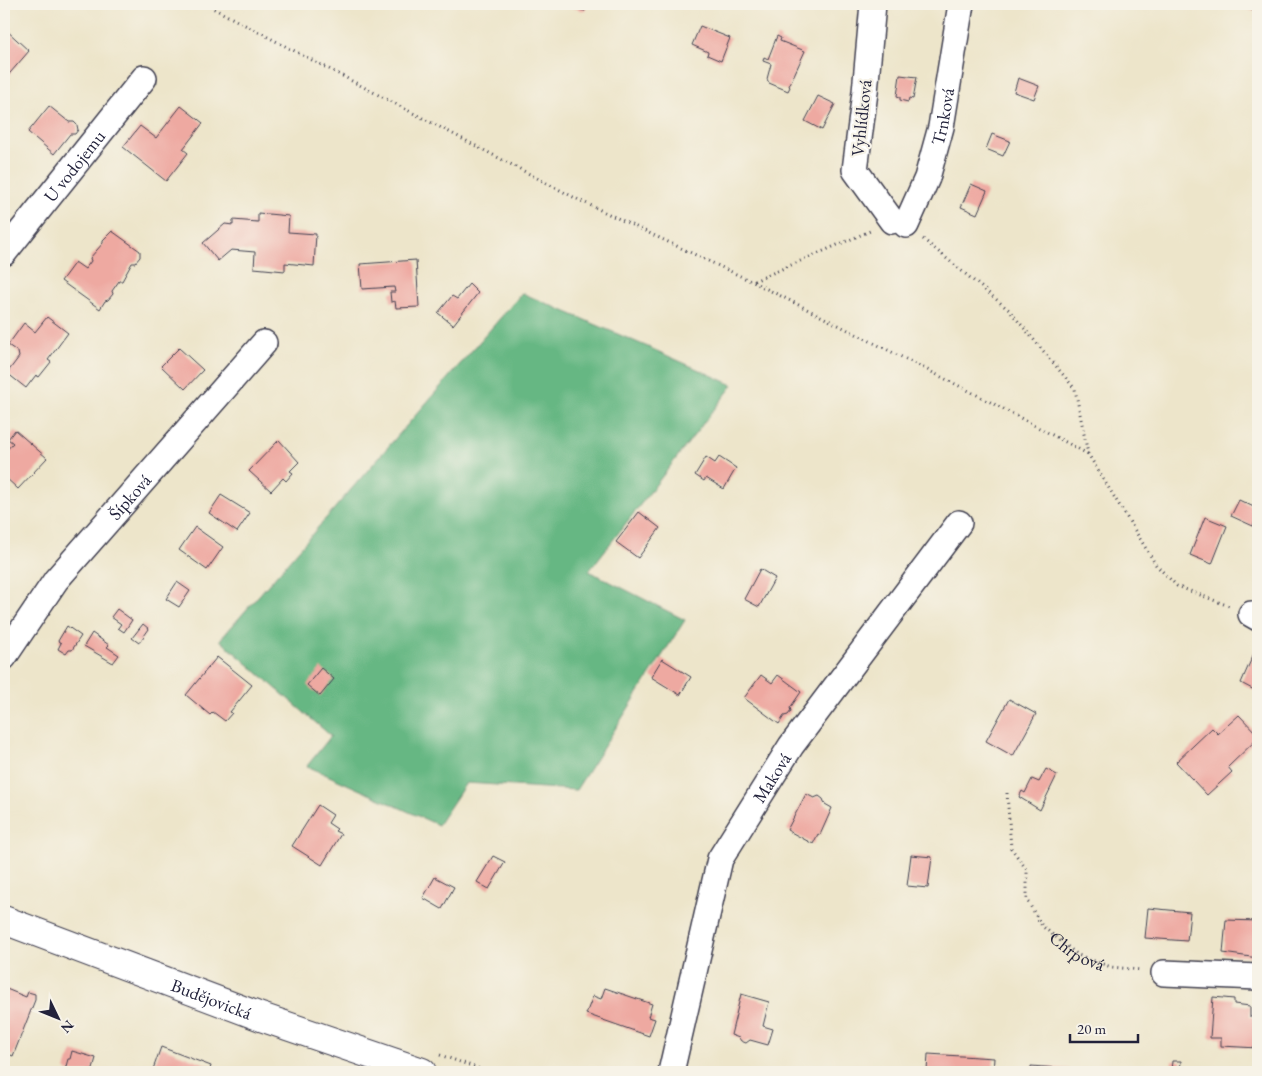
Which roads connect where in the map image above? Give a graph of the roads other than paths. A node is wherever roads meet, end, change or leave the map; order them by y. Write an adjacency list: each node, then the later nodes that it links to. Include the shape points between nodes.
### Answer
1 (873, 4): 4 (street, Vyhlídková, via 856,170)
2 (962, 4): 4 (street, Trnková, via 941,127 927,178)
3 (144, 78): 5 (street, U vodojemu)
4 (899, 223)
5 (4, 253)
6 (264, 343): 8 (street, Šípková, via 56,580)
7 (959, 523): 13 (street, Maková, via 791,746 720,859)
8 (4, 656)
9 (4, 920): 12 (main road, Budějovická, via 261,1017)
10 (1164, 973): 11 (street)
11 (1258, 977)
12 (422, 1072)
13 (672, 1072)

